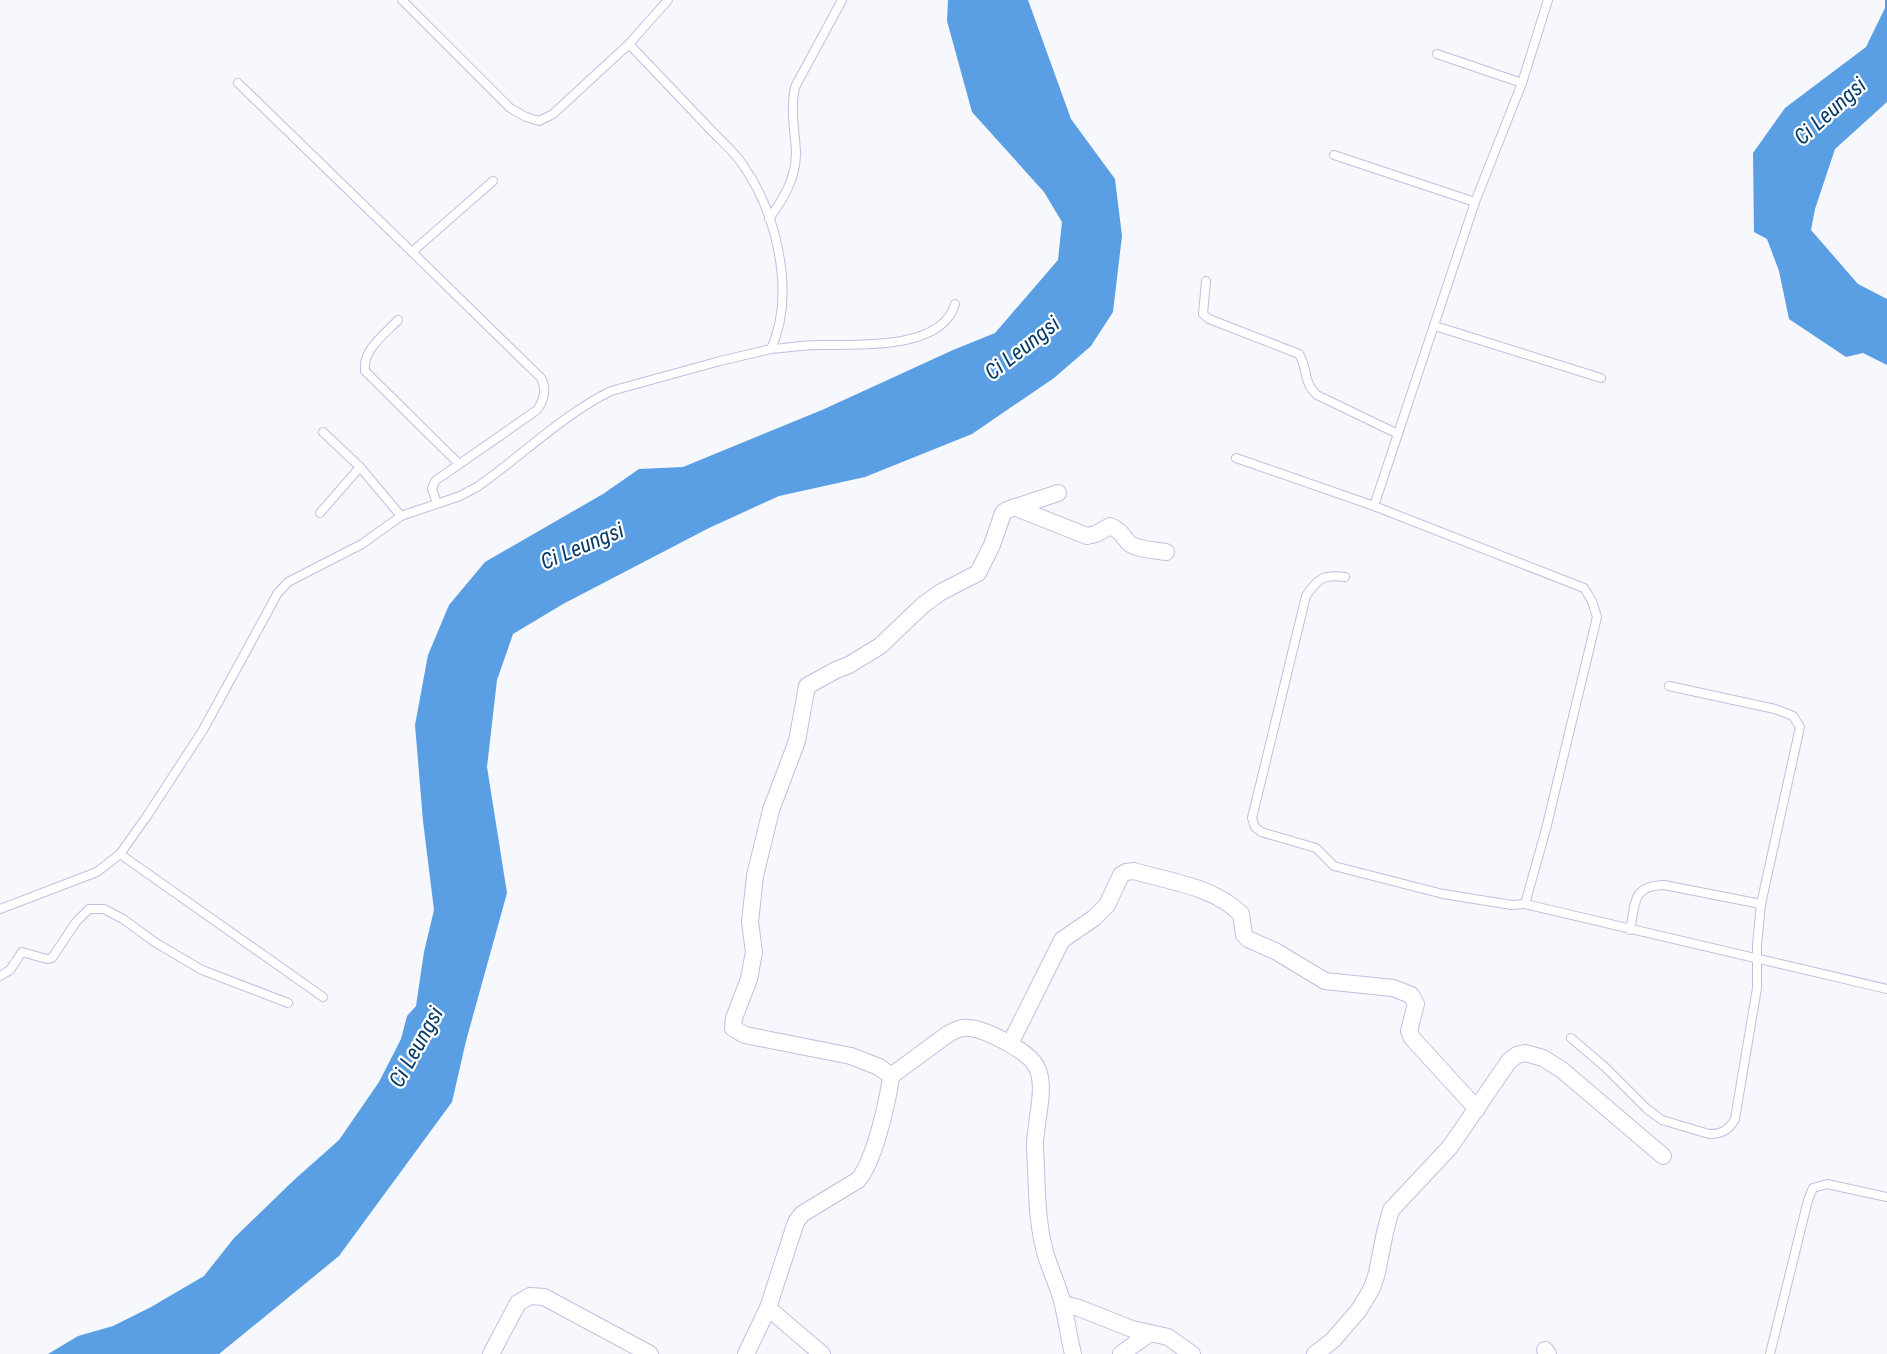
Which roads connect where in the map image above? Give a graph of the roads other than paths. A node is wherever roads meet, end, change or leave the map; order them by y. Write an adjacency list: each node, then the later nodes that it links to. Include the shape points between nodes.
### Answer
1 (402, 0): 5 (lane, via 510,108 539,121 553,114)
2 (668, 0): 5 (lane)
3 (842, 0): 12 (lane, via 795,87 792,101 796,155 792,179)
4 (1548, 0): 8 (lane)
5 (629, 44): 12 (lane, via 743,164)
6 (1437, 54): 8 (lane)
7 (238, 83): 13 (lane)
8 (1522, 83): 11 (lane)
9 (1334, 155): 11 (lane)
10 (493, 181): 13 (lane)
11 (1475, 202): 17 (lane)
12 (769, 219): 18 (lane, via 780,255 781,288 779,327)
13 (412, 252): 23 (lane, via 545,386 537,410)
14 (1206, 281): 21 (lane, via 1203,314 1209,319 1299,354 1309,388 1317,395)
15 (955, 304): 18 (lane, via 949,319 922,335 881,343)
16 (398, 320): 23 (lane, via 367,355 364,371)
17 (1435, 326): 19 (lane); 21 (lane)
18 (771, 349): 26 (lane, via 611,391 477,487)
19 (1601, 378)
20 (323, 432): 24 (lane)
21 (1398, 434): 27 (lane)
22 (1236, 459): 27 (lane)
23 (458, 463): 26 (lane, via 435,481 432,489)
24 (360, 467): 29 (lane); 30 (lane)
25 (1058, 493): 28 (street)
26 (437, 503): 30 (lane)
27 (1374, 506): 35 (lane, via 1584,588 1592,601 1597,617)
28 (1014, 507): 31 (street, via 1087,536 1110,526 1120,531 1128,543); 46 (street, via 1004,513 978,573 923,605 880,646 807,686 796,741 771,810 755,876 750,922 752,962 733,1028 746,1035 851,1056)
29 (320, 513)
30 (401, 516): 34 (lane, via 362,544 288,582 277,594 203,730)
31 (1166, 552)
32 (1345, 577): 35 (lane, via 1322,578 1306,596 1252,818 1255,827 1270,836 1316,848 1334,866 1443,894)
33 (1668, 686): 36 (lane, via 1775,709 1793,716 1800,727)
34 (120, 854): 37 (lane, via 97,872); 42 (lane)
35 (1525, 904): 38 (lane)
36 (1761, 904): 38 (lane, via 1650,885 1638,894); 39 (lane)
37 (0, 909)
38 (1630, 930): 39 (lane)
39 (1756, 958): 41 (lane); 44 (lane, via 1757,988 1735,1119 1725,1131 1709,1134 1662,1119)
40 (0, 976): 43 (lane, via 10,970 22,952 52,958 89,909 104,909 202,970)
41 (1887, 989)
42 (323, 997)
43 (288, 1003)
44 (1571, 1038)
45 (1010, 1044): 46 (street, via 980,1030 958,1028); 47 (street, via 1062,940 1094,918 1107,905 1121,875 1134,871 1199,889 1227,902 1241,914 1248,939 1325,981 1393,988 1411,995 1416,1004 1409,1031 1412,1038); 50 (street, via 1030,1059 1040,1074 1035,1143 1038,1203 1045,1252)
46 (891, 1076): 51 (street, via 864,1173 795,1222)
47 (1477, 1109): 48 (street, via 1516,1054 1533,1054 1562,1070); 60 (street, via 1450,1147 1391,1210 1372,1288 1334,1340)
48 (1663, 1156)
49 (1887, 1197): 61 (lane, via 1827,1184 1814,1188)
50 (1063, 1304): 52 (street); 57 (street)
51 (768, 1308): 55 (street); 56 (street)
52 (1150, 1333): 58 (street); 59 (street, via 1168,1337)
53 (491, 1354): 54 (street, via 518,1303 535,1296 544,1297)
54 (650, 1354)
55 (746, 1354)
56 (822, 1354)
57 (1073, 1354)
58 (1122, 1354)
59 (1192, 1354)
60 (1315, 1354)
61 (1770, 1354)

